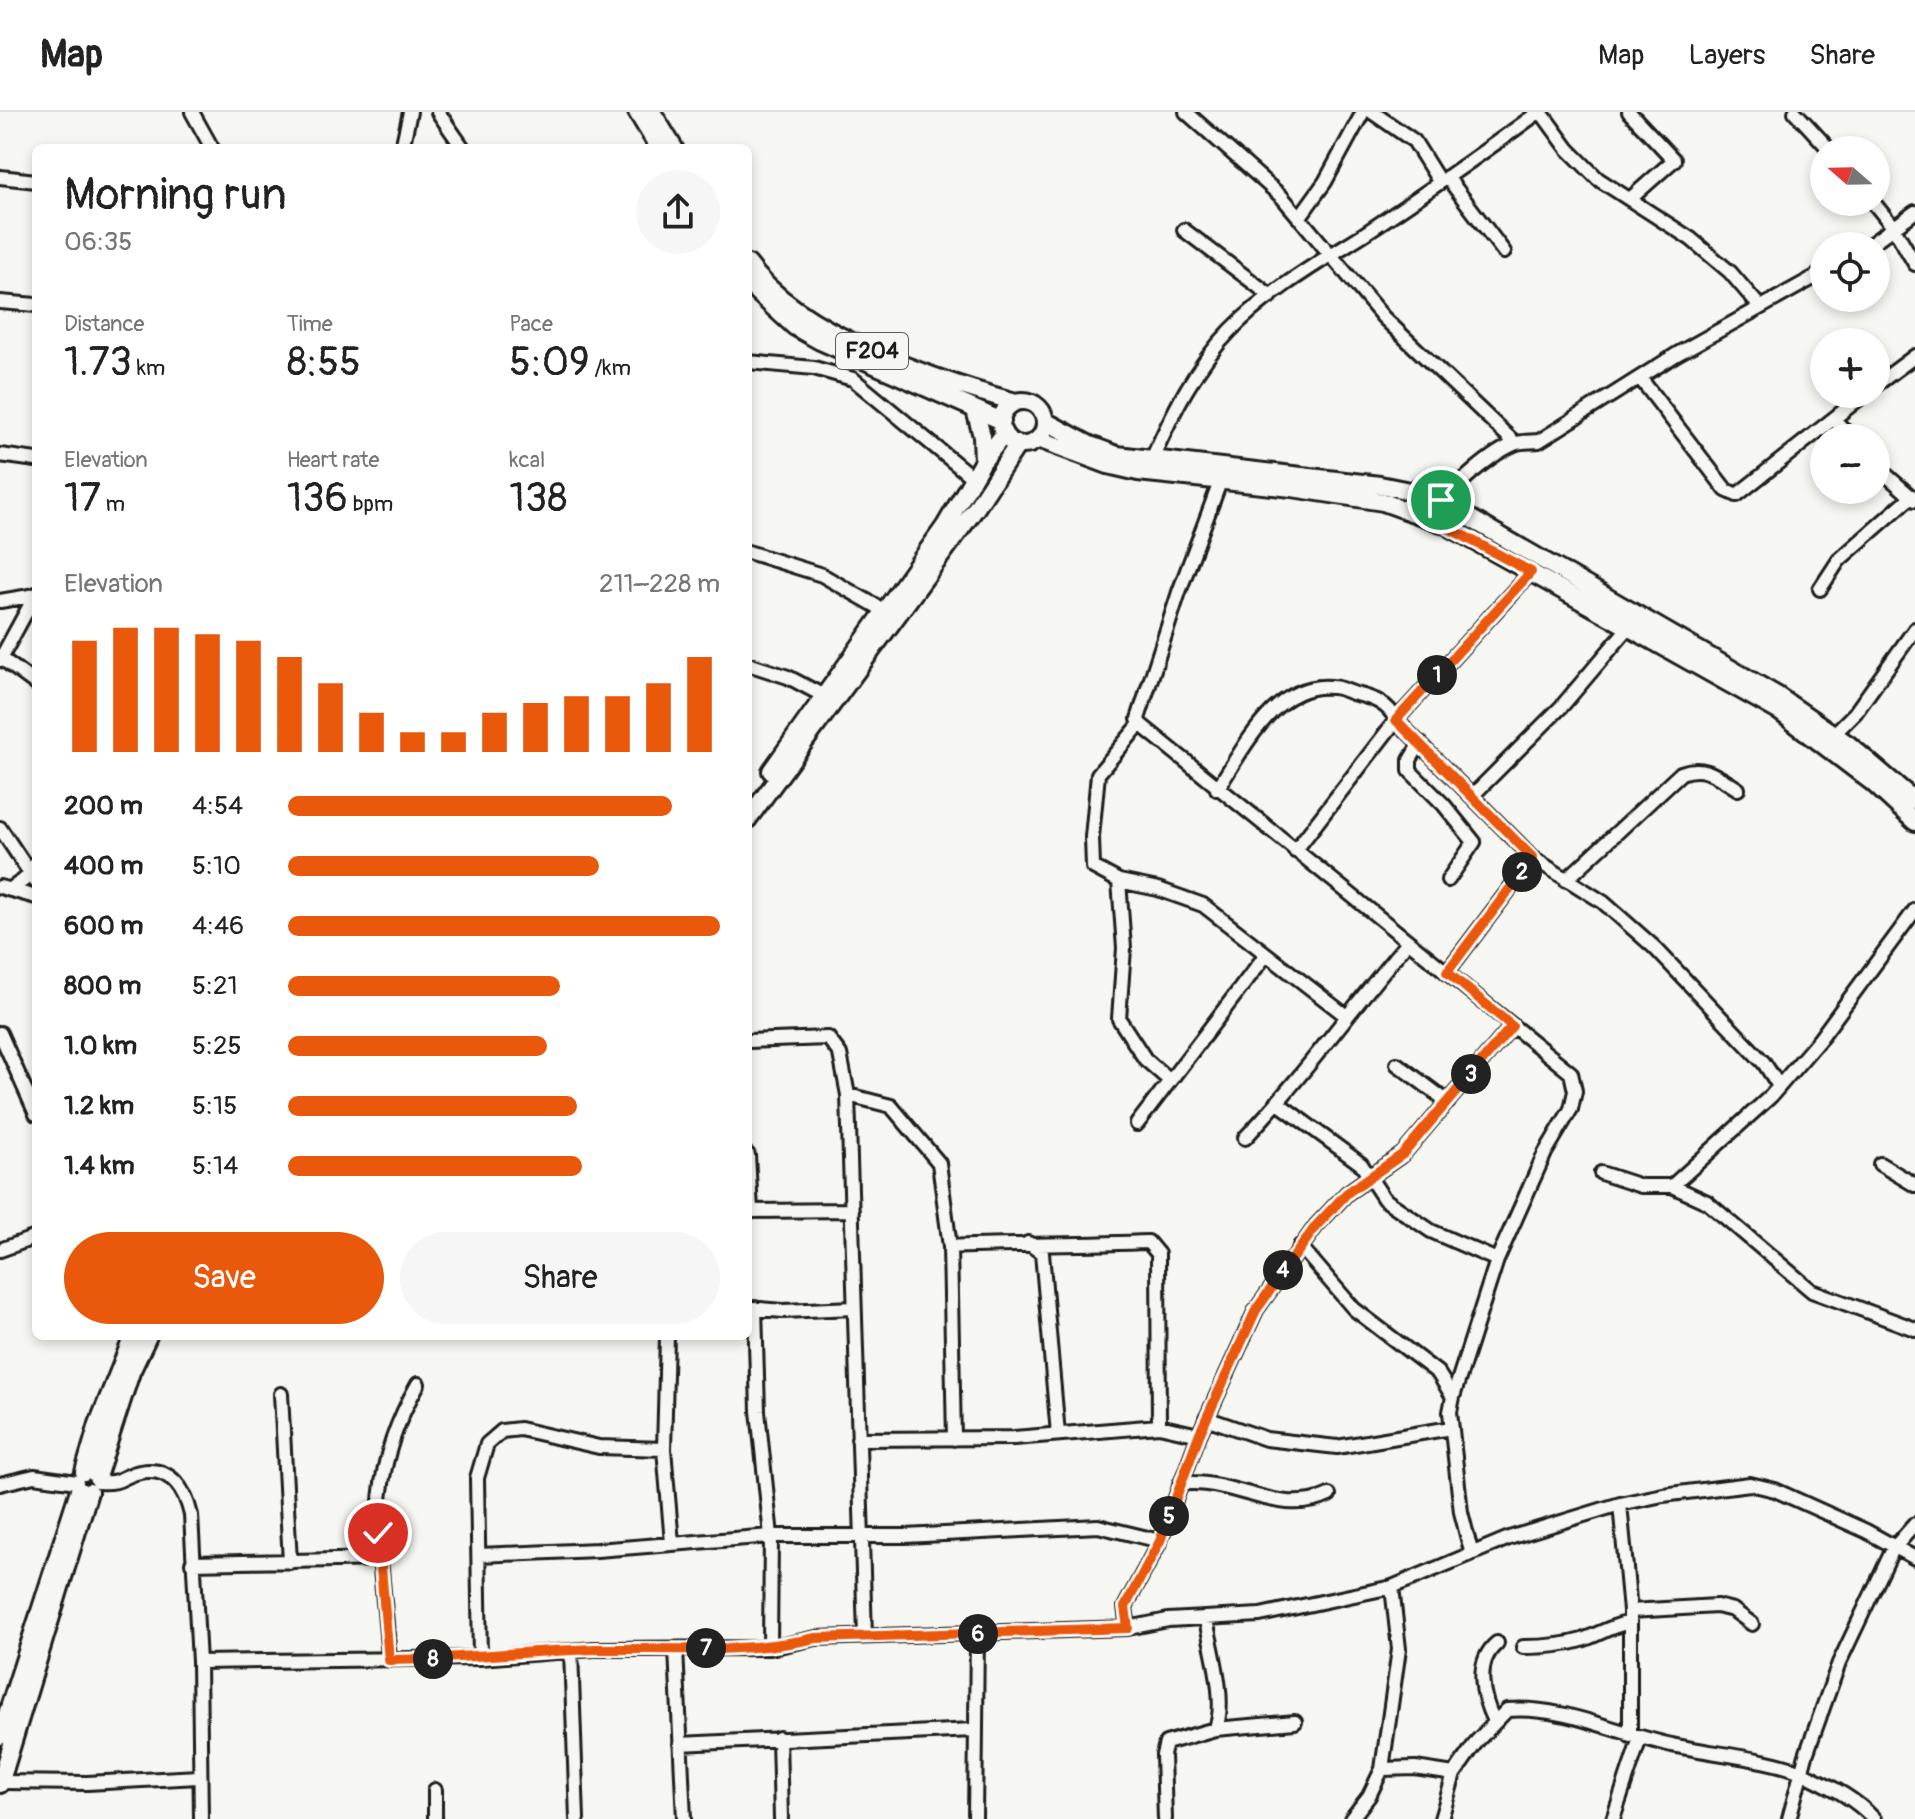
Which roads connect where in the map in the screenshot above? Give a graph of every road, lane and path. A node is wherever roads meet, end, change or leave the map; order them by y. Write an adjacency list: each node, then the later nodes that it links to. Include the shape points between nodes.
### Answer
1 (192, 112): 13 (street)
2 (410, 112): 14 (street)
3 (438, 112): 15 (street)
4 (637, 112): 16 (main road)
5 (652, 112): 17 (main road)
6 (1186, 112): 24 (street)
7 (1363, 112): 24 (street)
8 (1372, 112): 19 (street, via 1414,141)
9 (1540, 112): 19 (street); 21 (street, via 1598,179)
10 (1629, 112): 21 (street, via 1674,160)
11 (1795, 112): 12 (street)
12 (1817, 136)
13 (210, 144)
14 (403, 144)
15 (460, 144)
16 (657, 144)
17 (672, 144)
18 (0, 177): 20 (street)
19 (1443, 179): 28 (street); 29 (street)
20 (32, 181)
21 (1630, 199): 37 (street, via 1691,239)
22 (1915, 212): 25 (street)
23 (1884, 216): 25 (street)
24 (1299, 218): 29 (street)
25 (1894, 228): 27 (street); 30 (street)
26 (1184, 230): 34 (street)
27 (1888, 232)
28 (1504, 252)
29 (1329, 253): 34 (street); 50 (street, via 1383,317)
30 (1915, 264)
31 (752, 269): 42 (main road, F204, via 800,313 867,348 964,388)
32 (1810, 280): 37 (street)
33 (752, 288): 44 (main road, F204, via 795,327)
34 (1271, 296): 53 (street, via 1228,332 1211,354 1170,418)
35 (0, 302): 36 (street)
36 (32, 305)
37 (1760, 307): 41 (street)
38 (1915, 356): 40 (street)
39 (752, 362): 56 (street, via 814,368 853,379)
40 (1890, 375)
41 (1640, 378): 45 (street, via 1726,490 1737,495); 50 (street, via 1539,441)
42 (1016, 402): 46 (main road, F204, via 1038,407); 48 (main road, via 1006,410)
43 (1848, 408): 45 (street)
44 (975, 410): 48 (main road, F204); 54 (main road)
45 (1834, 419): 47 (street)
46 (1045, 421): 49 (main road); 53 (main road, F204, via 1103,450)
47 (1838, 424)
48 (1008, 433): 49 (main road); 54 (main road); 86 (main road, via 976,508)
49 (1038, 439): 55 (main road, F204, via 1108,465)
50 (1515, 443): 59 (street)
51 (0, 455): 52 (street)
52 (32, 459)
53 (1152, 459): 55 (main road, F204)
54 (983, 461): 56 (main road)
55 (1171, 470): 58 (main road, F204); 59 (main road, F204)
56 (973, 478): 68 (main road)
57 (1890, 478): 60 (street)
58 (1220, 482): 61 (main road, F204, via 1383,502); 76 (street, via 1169,621)
59 (1451, 495): 61 (street); 77 (main road, F204)
60 (1913, 498): 64 (street, via 1839,560)
61 (1432, 519): 63 (main road, F204)
62 (752, 553): 68 (street, via 822,575)
63 (1531, 572): 69 (main road, F204); 75 (street)
64 (1820, 589)
65 (32, 595): 66 (street)
66 (0, 601)
67 (32, 601): 71 (street)
68 (885, 611): 74 (main road)
69 (1629, 627): 83 (street, via 1562,706); 87 (main road, F204, via 1780,712)
70 (1915, 629): 77 (street)
71 (1, 659): 73 (street)
72 (752, 665): 74 (street)
73 (32, 681)
74 (824, 696): 82 (main road)
75 (1396, 720): 78 (street); 80 (street, via 1391,709 1374,699 1334,687 1310,687 1271,713); 89 (street)
76 (1140, 724): 80 (street); 95 (street, via 1098,774 1095,785 1093,867)
77 (1834, 734): 84 (main road, F204)
78 (1420, 743): 79 (street); 85 (street, via 1410,771)
79 (1463, 785): 83 (street); 85 (street)
80 (1217, 789): 89 (street)
81 (1738, 789): 94 (street, via 1709,771 1681,773)
82 (752, 795)
83 (1473, 795): 90 (street)
84 (1915, 801)
85 (1444, 805): 93 (street, via 1474,842)
86 (752, 814)
87 (1915, 822)
88 (0, 828): 91 (street)
89 (1295, 851): 99 (street)
90 (1533, 858): 94 (street); 101 (street)
91 (32, 865)
92 (32, 868): 96 (street, via 24,880)
93 (1448, 880)
94 (1566, 880): 108 (street, via 1603,902 1655,948 1775,1075)
95 (1119, 881): 100 (street, via 1203,905); 107 (street, via 1124,948 1119,1019 1145,1059)
96 (6, 887): 97 (street)
97 (32, 896)
98 (1915, 910): 108 (street)
99 (1407, 943): 101 (street); 102 (street)
100 (1265, 956): 102 (street); 107 (street)
101 (1447, 972): 103 (street)
102 (1345, 1015): 111 (street)
103 (1512, 1026): 110 (street); 127 (street, via 1571,1073 1575,1091 1566,1123 1545,1153)
104 (0, 1033): 112 (street)
105 (752, 1041): 109 (street, via 828,1038 840,1054)
106 (1397, 1064): 110 (street)
107 (1169, 1080): 113 (street)
108 (1779, 1086): 119 (street)
109 (848, 1095): 120 (street); 125 (street, via 891,1106 939,1163)
110 (1448, 1102): 117 (street, via 1403,1154)
111 (1278, 1103): 114 (street); 117 (street, via 1361,1164)
112 (32, 1105)
113 (1137, 1124)
114 (1245, 1138)
115 (1880, 1164): 118 (street)
116 (1601, 1173): 119 (street, via 1641,1186)
117 (1367, 1178): 124 (street); 127 (street, via 1384,1199 1431,1231)
118 (1915, 1185)
119 (1672, 1186): 131 (street, via 1707,1202 1812,1291)
120 (852, 1210): 121 (street); 129 (street)
121 (752, 1211)
122 (32, 1238): 126 (street)
123 (1028, 1243): 125 (street); 139 (street, via 1148,1242 1154,1247); 141 (street, via 1042,1253)
124 (1300, 1246): 137 (street, via 1354,1309 1438,1373); 138 (street, via 1256,1310)
125 (950, 1247): 144 (street)
126 (0, 1250)
127 (1497, 1260): 137 (street)
128 (752, 1308): 129 (street)
129 (854, 1308): 143 (street)
130 (752, 1323): 153 (street)
131 (1915, 1329)
132 (131, 1340): 146 (main road, via 102,1412)
133 (146, 1340): 146 (main road)
134 (667, 1340): 145 (street)
135 (418, 1384): 160 (street, via 402,1411 383,1467 377,1516)
136 (281, 1394): 161 (street)
137 (1453, 1397): 140 (street)
138 (1206, 1418): 140 (street, via 1266,1439 1337,1447); 142 (street)
139 (1159, 1426): 141 (street); 142 (street)
140 (1451, 1428): 157 (street)
141 (1058, 1434): 144 (street)
142 (1199, 1435): 148 (street)
143 (858, 1439): 144 (street); 152 (street)
144 (954, 1439)
145 (664, 1449): 155 (street); 158 (street, via 599,1447 520,1429 502,1431 487,1444 477,1478)
146 (87, 1482): 147 (street, via 34,1476); 162 (street, via 118,1483 138,1472 163,1473 179,1483 191,1515); 182 (main road); 190 (main road)
147 (0, 1484)
148 (1180, 1484): 149 (street, via 1233,1487 1278,1502 1311,1502); 154 (street)
149 (1329, 1495)
150 (1620, 1504): 156 (street, via 1699,1489 1763,1486 1866,1531); 157 (street); 164 (street)
151 (1915, 1524): 156 (street)
152 (864, 1534): 153 (street); 154 (street, via 1098,1526); 169 (street)
153 (771, 1536): 155 (street); 172 (street)
154 (1160, 1541): 167 (street, via 1125,1607)
155 (672, 1543): 158 (street)
156 (1893, 1549): 159 (street); 187 (street, via 1839,1663)
157 (1471, 1551): 163 (street)
158 (479, 1555): 175 (street)
159 (1915, 1558)
160 (382, 1559): 161 (street); 176 (street)
161 (290, 1562): 162 (street)
162 (192, 1563): 177 (street)
163 (1392, 1587): 165 (street, via 1260,1615); 186 (street, via 1399,1649)
164 (1630, 1616): 166 (street, via 1717,1606); 171 (street, via 1585,1639); 183 (street)
165 (1206, 1620): 167 (street); 180 (street, via 1217,1681 1220,1721)
166 (1752, 1624)
167 (1128, 1628): 168 (street)
168 (977, 1634): 169 (street); 181 (street)
169 (865, 1636): 172 (street, via 816,1638)
170 (1497, 1643): 178 (street, via 1489,1649 1481,1673 1485,1704)
171 (1523, 1647)
172 (770, 1648): 173 (street)
173 (676, 1649): 174 (street); 185 (street)
174 (571, 1651): 175 (street); 194 (street)
175 (480, 1658): 176 (street)
176 (389, 1660): 177 (street)
177 (199, 1662): 189 (street)
178 (1494, 1721): 183 (street, via 1507,1710 1544,1709); 188 (street)
179 (1295, 1722): 180 (street)
180 (1215, 1729): 198 (street, via 1166,1743)
181 (973, 1730): 184 (street); 197 (street)
182 (0, 1736)
183 (1635, 1737): 187 (street); 201 (street)
184 (779, 1738): 185 (street); 196 (street)
185 (680, 1744): 195 (street)
186 (1382, 1769): 188 (street); 199 (street)
187 (1801, 1772): 202 (street); 203 (street, via 1848,1796)
188 (1454, 1774): 200 (street)
189 (198, 1777): 190 (street); 192 (street)
190 (0, 1783)
191 (435, 1790): 193 (street)
192 (201, 1819)
193 (435, 1819)
194 (577, 1819)
195 (684, 1819)
196 (781, 1819)
197 (975, 1819)
198 (1165, 1819)
199 (1351, 1819)
200 (1441, 1819)
201 (1613, 1819)
202 (1789, 1819)
203 (1874, 1819)

